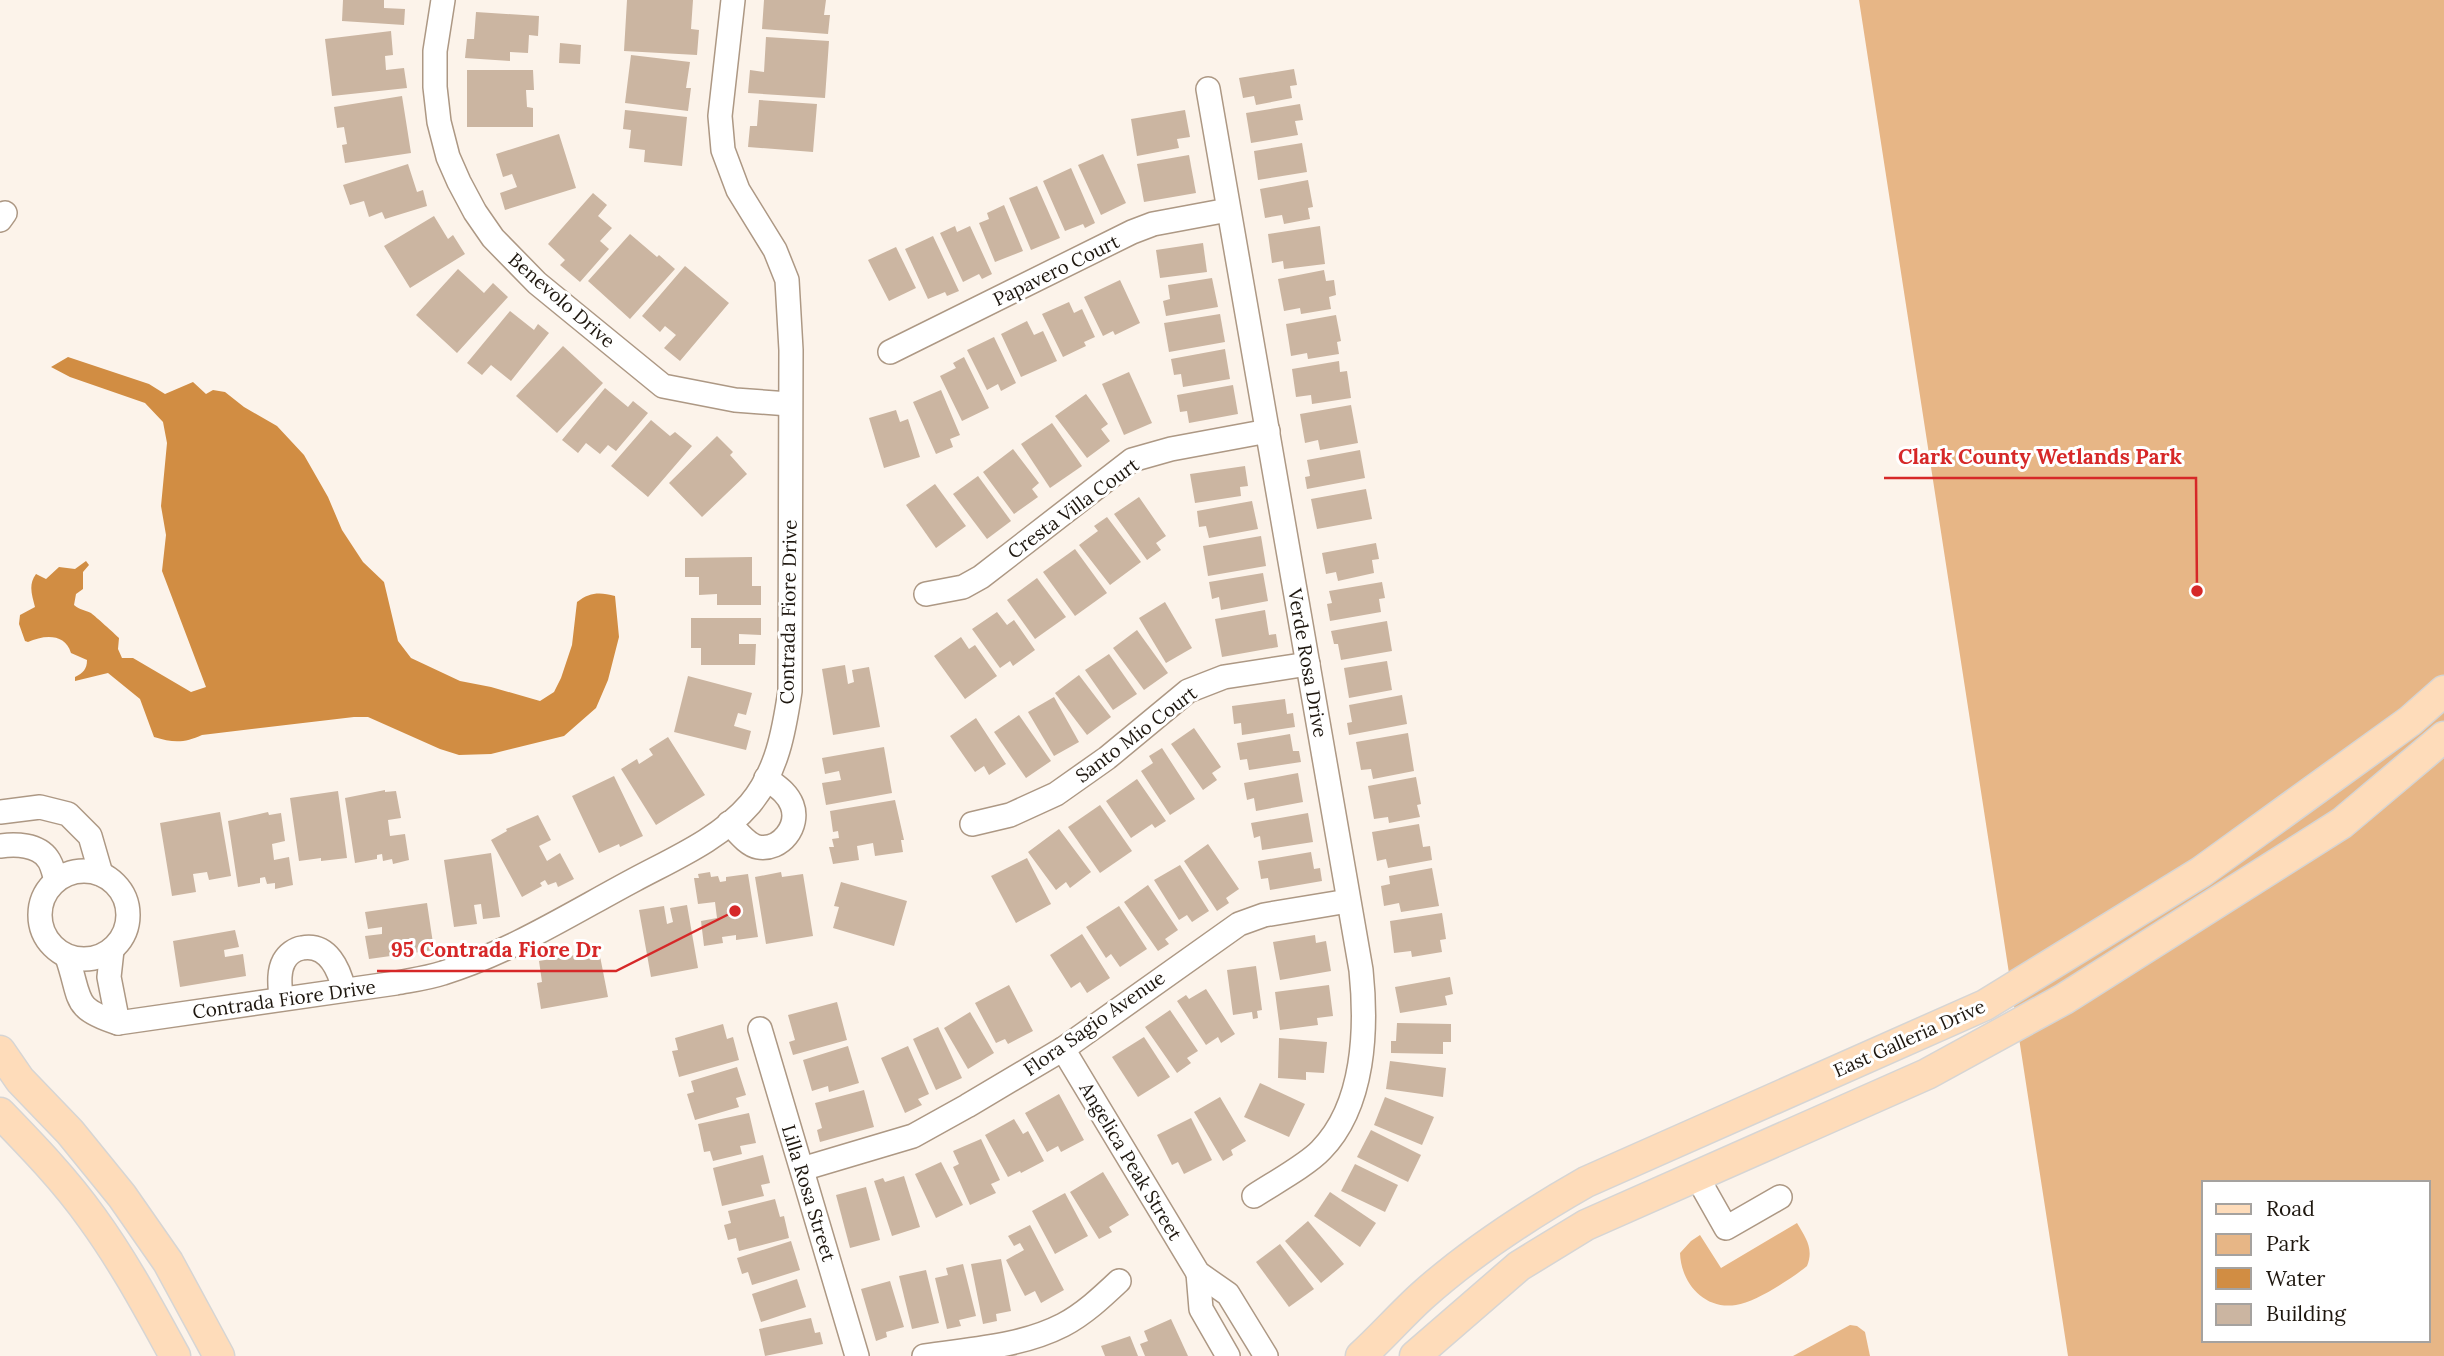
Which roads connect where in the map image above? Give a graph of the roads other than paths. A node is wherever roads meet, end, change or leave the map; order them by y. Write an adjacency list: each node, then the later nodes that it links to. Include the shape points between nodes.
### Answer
1 (443, 0): 6 (street, Benevolo Drive, via 435,51 439,122 459,183 493,238 537,283 663,386 735,400)
2 (733, 0): 6 (street, Contrada Fiore Drive, via 720,116 723,150 738,190 775,250 787,280)
3 (1208, 89): 4 (street, Verde Rosa Drive)
4 (1228, 210): 5 (street, Papavero Court, via 1132,232); 7 (street, Verde Rosa Drive)
5 (891, 352)
6 (789, 404): 12 (street, Contrada Fiore Drive, via 790,691 784,734)
7 (1268, 432): 8 (street, Cresta Villa Court, via 1153,452 1132,460 981,577 964,587); 9 (street, Verde Rosa Drive)
8 (926, 594)
9 (1308, 664): 15 (street, Santo Mio Court, via 1224,677 1188,691 1056,794 1010,815); 19 (street, Verde Rosa Drive)
10 (2444, 691): 29 (main road, East Galleria Drive, via 2410,721 2201,872 1984,1005)
11 (2444, 737): 31 (main road, East Galleria Drive, via 2342,823 2064,999 1927,1074)
12 (766, 778): 14 (street, Contrada Fiore Drive, via 750,804); 14 (street, via 782,790 793,807 786,838 756,847)
13 (7, 811): 16 (street); 17 (street, via 40,807 68,814 90,836)
14 (729, 823): 22 (street, Contrada Fiore Drive, via 696,846 505,949 441,974)
15 (972, 824)
16 (8, 845): 18 (street, via 36,849 48,858)
17 (101, 874): 18 (street, via 78,871); 20 (street, via 119,888 128,909 126,932)
18 (56, 880): 21 (street, via 42,899 40,922 49,943)
19 (1348, 901): 26 (street, Flora Sagio Avenue, via 1264,915 1239,924); 32 (street, Verde Rosa Drive, via 1365,1009 1355,1085 1341,1121 1320,1151)
20 (112, 950): 21 (street, via 90,960); 24 (street, via 109,977)
21 (68, 957): 24 (street, via 80,1004 95,1016)
22 (344, 990): 23 (street, Contrada Fiore Drive); 23 (street, via 340,974 324,952 299,948 285,959)
23 (281, 999): 24 (street, Contrada Fiore Drive)
24 (118, 1023)
25 (760, 1030): 30 (street, Lilla Rosa Street)
26 (1063, 1049): 30 (street, Flora Sagio Avenue, via 913,1136); 34 (street, Angelica Peak Street)
27 (0, 1051): 37 (main road, via 122,1196 168,1262)
28 (0, 1112): 36 (main road, via 91,1217 132,1278)
29 (1680, 1139): 31 (main road); 42 (main road, East Galleria Drive, via 1586,1182 1528,1215 1422,1296)
30 (802, 1170): 38 (street, Lilla Rosa Street)
31 (1696, 1175): 33 (street, via 1726,1228); 43 (main road, East Galleria Drive, via 1586,1224 1519,1266)
32 (1254, 1196)
33 (1780, 1197)
34 (1198, 1273): 40 (street, Angelica Peak Street, via 1201,1309); 41 (street, Angelica Peak Street, via 1228,1294)
35 (1119, 1281): 39 (street, via 1064,1325 1026,1340)
36 (175, 1356)
37 (219, 1356)
38 (857, 1356)
39 (924, 1356)
40 (1228, 1356)
41 (1266, 1356)
42 (1361, 1356)
43 (1415, 1356)

